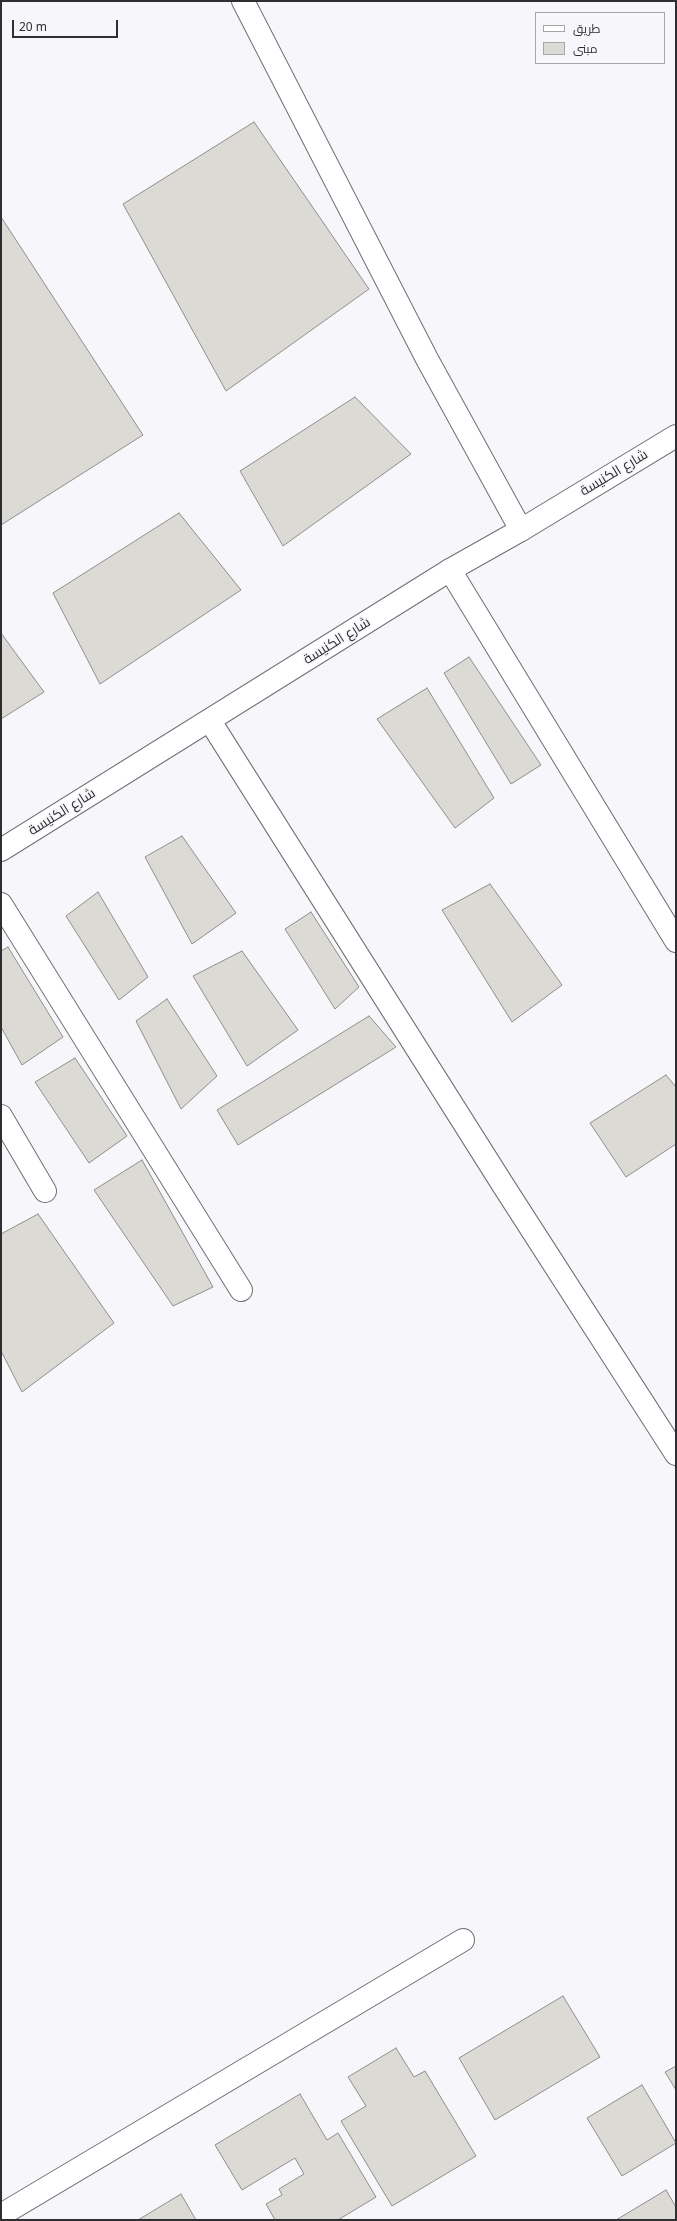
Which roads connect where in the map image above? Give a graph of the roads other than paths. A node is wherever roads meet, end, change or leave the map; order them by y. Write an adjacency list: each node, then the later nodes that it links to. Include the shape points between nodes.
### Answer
1 (243, 1): 3 (street, via 427,359)
2 (676, 436): 3 (street, شارع الكنيسة)
3 (521, 530): 4 (street, شارع الكنيسة)
4 (450, 570): 5 (street, شارع الكنيسة); 8 (street)
5 (210, 721): 6 (street, شارع الكنيسة); 12 (street)
6 (1, 850)
7 (1, 904): 11 (street)
8 (676, 941)
9 (1, 1116): 10 (street)
10 (45, 1191)
11 (241, 1290)
12 (676, 1454)
13 (463, 1940): 14 (street)
14 (1, 2215)

